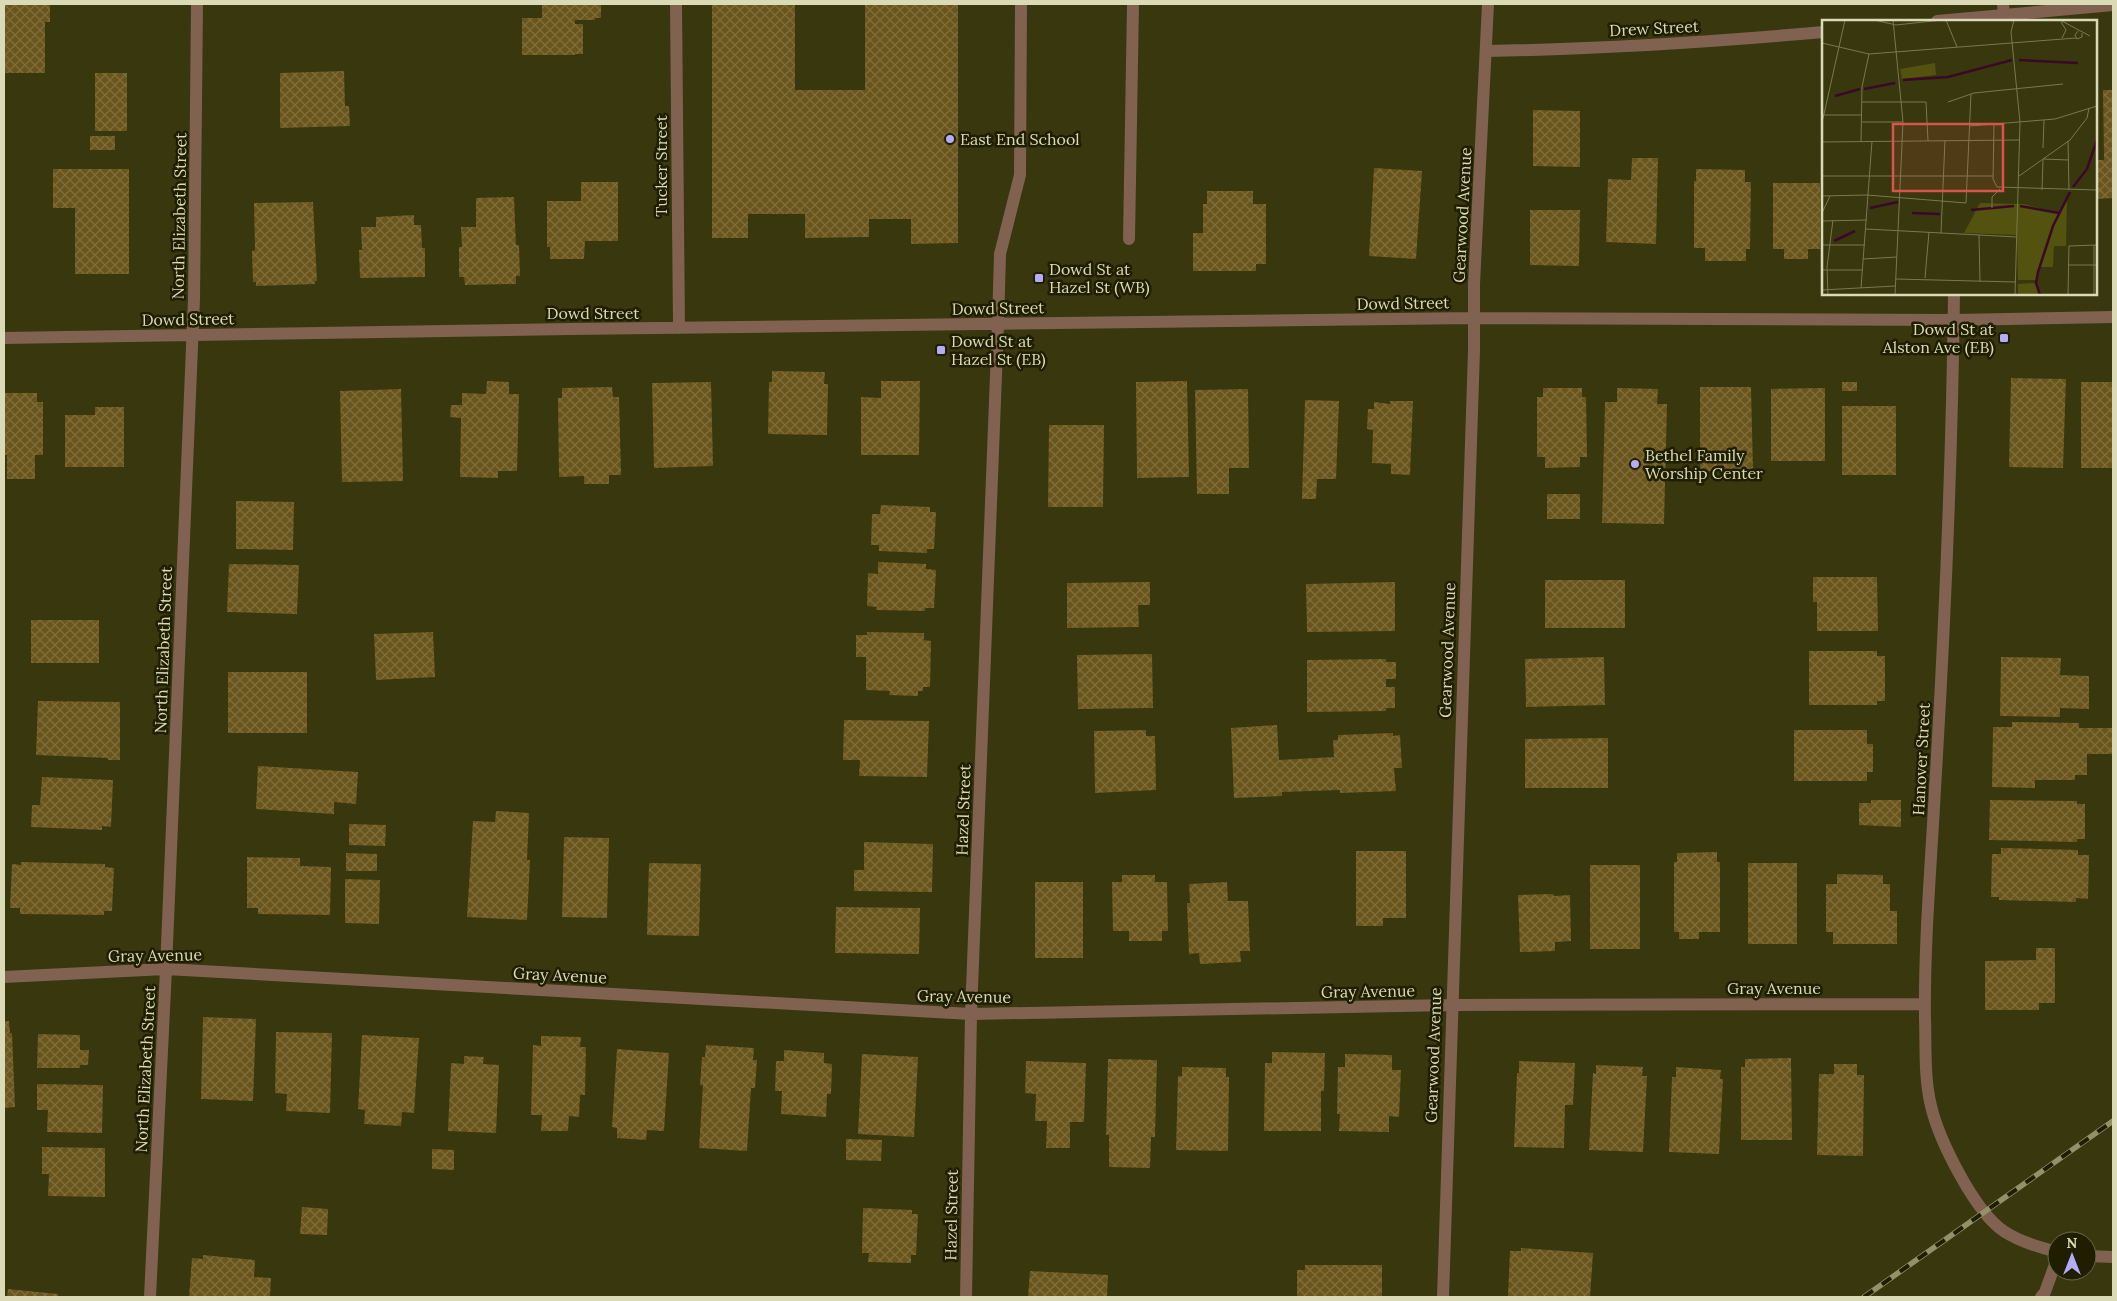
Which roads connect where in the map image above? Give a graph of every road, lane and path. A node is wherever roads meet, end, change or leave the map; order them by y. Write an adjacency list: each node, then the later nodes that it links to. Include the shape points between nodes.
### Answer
1 (197, 4): 18 (street, North Elizabeth Street, via 198,119)
2 (676, 4): 17 (street, Tucker Street)
3 (1021, 4): 16 (street, Hazel Street, via 1020,175 1000,254)
4 (1133, 4): 11 (street)
5 (1488, 4): 10 (street, Gearwood Avenue)
6 (2113, 5): 7 (street)
7 (2004, 9): 8 (street)
8 (1956, 20)
9 (1822, 32): 10 (street, Drew Street, via 1719,41)
10 (1487, 51): 14 (street, Gearwood Avenue, via 1474,284)
11 (1128, 239)
12 (1954, 295): 15 (street, Hanover Street)
13 (2113, 317): 15 (street, Dowd Street)
14 (1475, 318): 15 (street, Dowd Street); 16 (street, Dowd Street); 23 (street, Gearwood Avenue)
15 (1954, 320): 22 (street, Hanover Street, via 1950,483)
16 (998, 324): 17 (street, Dowd Street); 24 (street, Hazel Street)
17 (679, 328): 18 (street, Dowd Street)
18 (192, 335): 19 (street, Dowd Street); 20 (street, North Elizabeth Street)
19 (4, 338)
20 (166, 969): 21 (street, Gray Avenue); 24 (street, Gray Avenue); 29 (street, North Elizabeth Street)
21 (4, 977)
22 (1925, 1004): 23 (street, Gray Avenue); 25 (street, Hanover Street, via 1926,1077 1936,1123 1951,1160 1984,1212 2003,1231)
23 (1451, 1006): 24 (street, Gray Avenue); 31 (street, Gearwood Avenue)
24 (971, 1014): 30 (street, Hazel Street)
25 (2047, 1249)
26 (2097, 1256): 27 (street)
27 (2113, 1257)
28 (2050, 1281): 32 (street)
29 (150, 1297)
30 (966, 1297)
31 (1443, 1297)
32 (2041, 1297)

